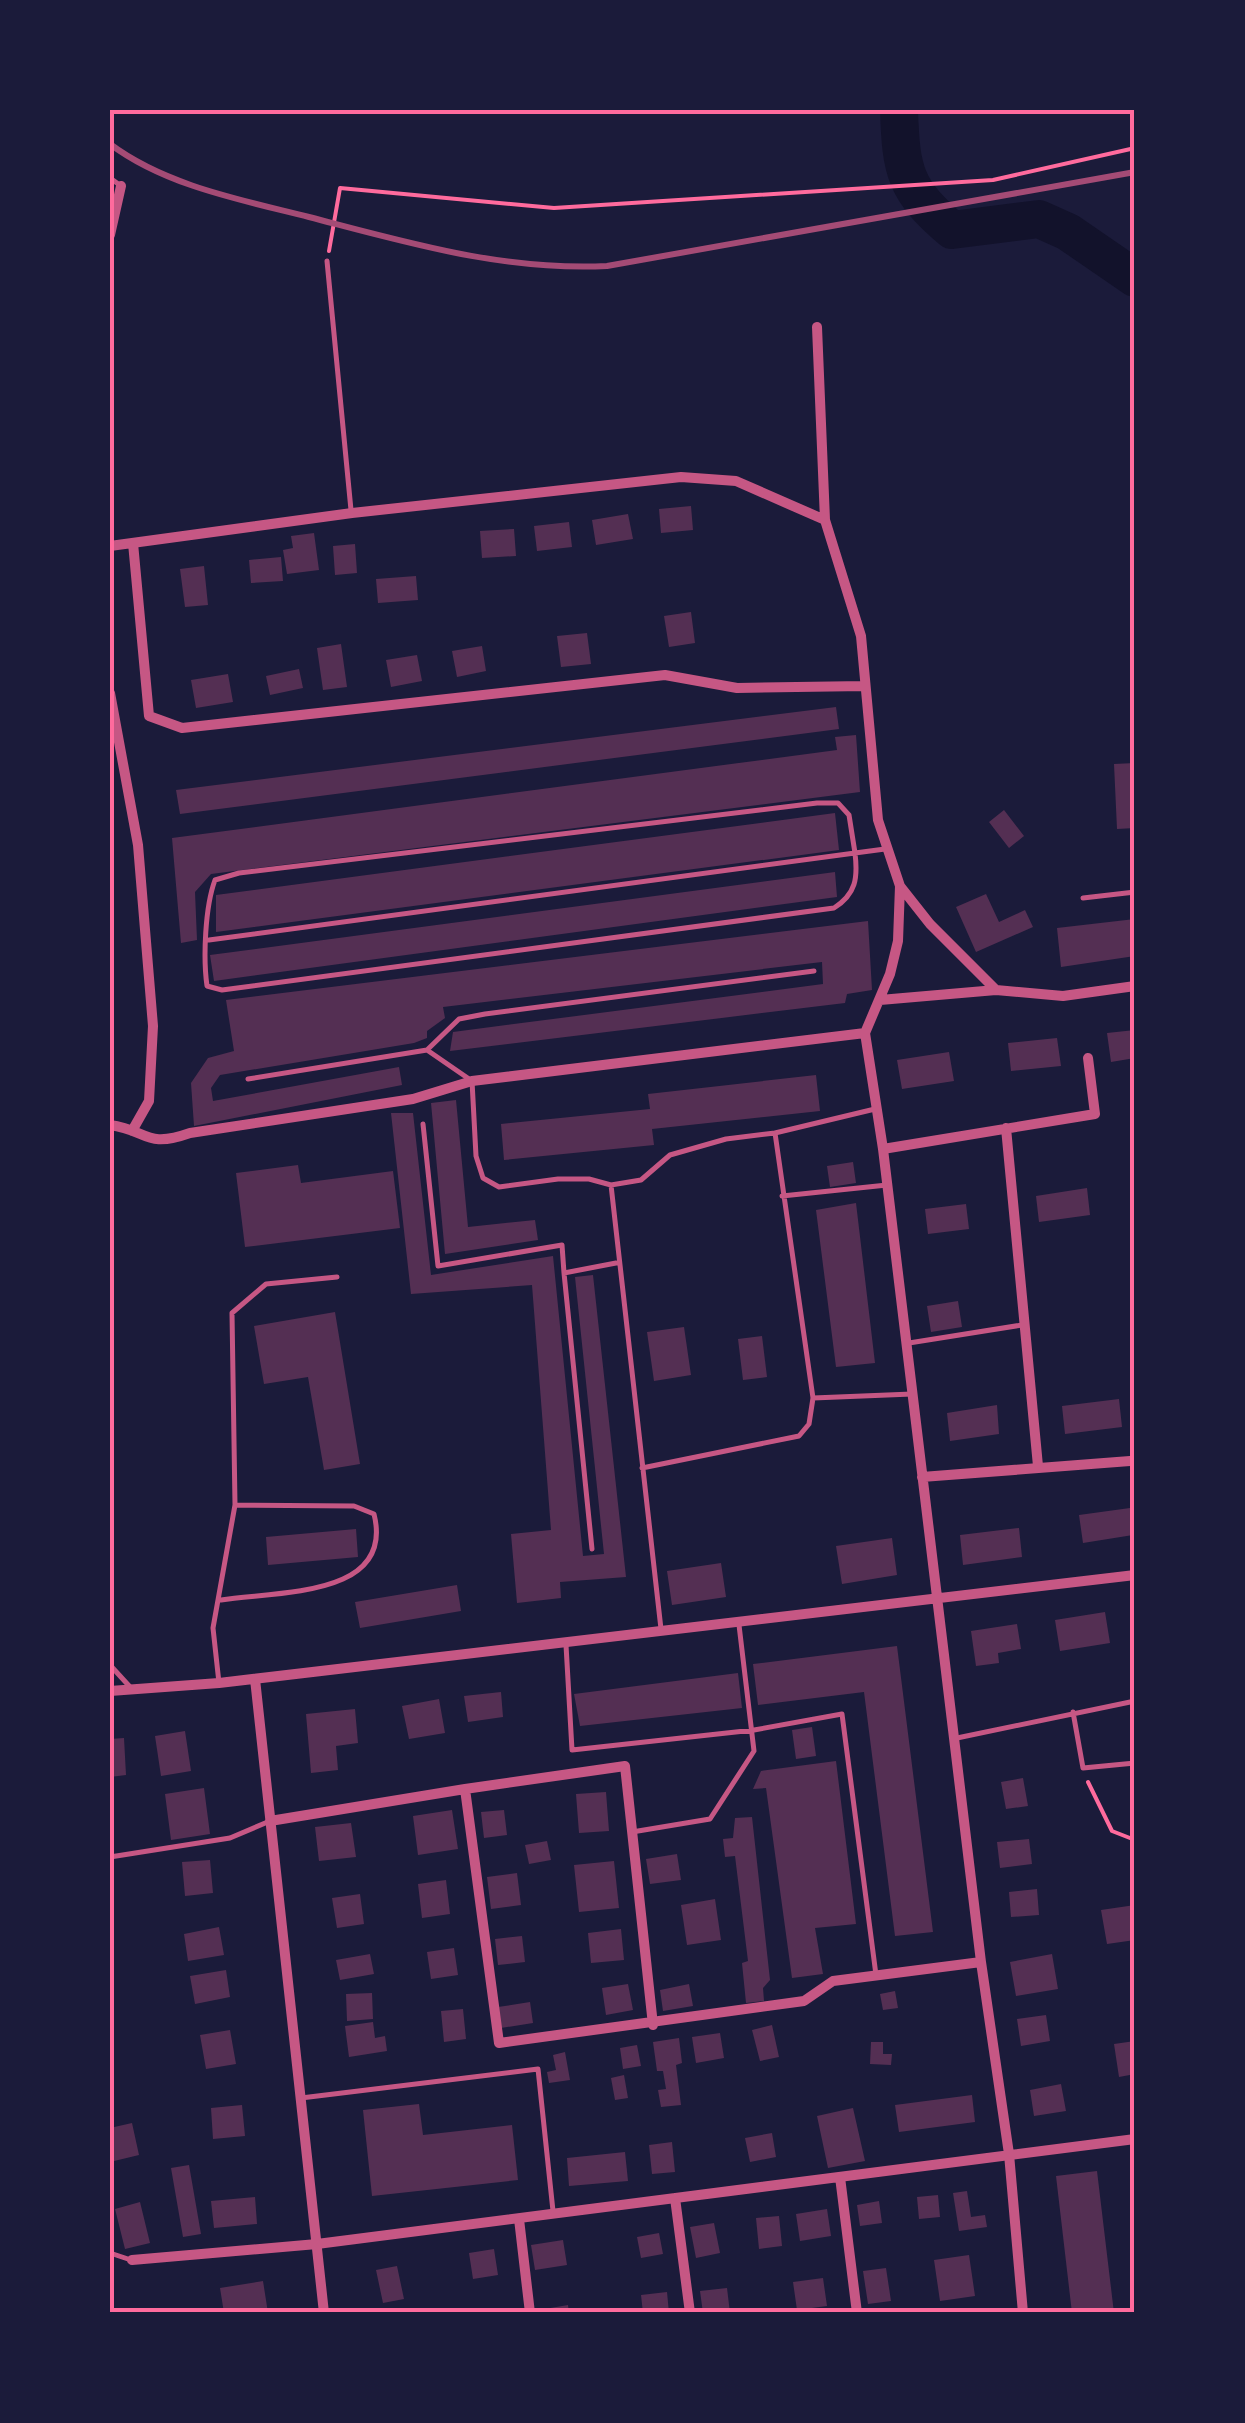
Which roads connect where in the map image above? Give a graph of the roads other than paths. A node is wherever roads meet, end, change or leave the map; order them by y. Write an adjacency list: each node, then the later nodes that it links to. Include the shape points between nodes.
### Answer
1 (110, 178): 2 (lane)
2 (115, 188): 3 (street)
3 (110, 235)
4 (327, 261): 6 (lane)
5 (817, 327): 7 (street)
6 (352, 513): 7 (street, via 681,477 736,481); 8 (street)
7 (825, 520): 10 (street, via 861,636)
8 (133, 543): 9 (street); 10 (street, via 148,716 182,728 665,675 737,688)
9 (110, 546)
10 (866, 686): 12 (street)
11 (110, 693): 31 (street, via 138,845 153,1026 149,1101)
12 (885, 849): 13 (lane); 14 (street)
13 (856, 854): 17 (lane); 17 (lane, via 850,898 834,908 260,988 207,986 203,961); 17 (lane, via 849,814 838,803 817,803 238,873 215,880 207,902)
14 (900, 886): 20 (street); 21 (street, via 898,941)
15 (1135, 892): 16 (lane)
16 (1083, 898)
17 (209, 940)
18 (814, 971): 23 (lane, via 472,1016 447,1028)
19 (1135, 986): 20 (street, via 1062,996)
20 (996, 990): 21 (street)
21 (880, 1000): 22 (street)
22 (864, 1032): 26 (street); 27 (street)
23 (426, 1050): 25 (lane); 26 (lane)
24 (1088, 1058): 30 (street, via 1095,1114)
25 (248, 1078)
26 (472, 1081): 31 (street, via 413,1099 168,1141); 34 (lane, via 483,1178 499,1188 558,1179)
27 (875, 1109): 32 (lane); 33 (street)
28 (423, 1124): 38 (lane, via 438,1266 562,1245)
29 (110, 1126): 31 (street)
30 (1006, 1128): 33 (street); 40 (street)
31 (132, 1131)
32 (774, 1133): 34 (lane, via 726,1138 670,1155 640,1180); 36 (lane)
33 (883, 1149): 35 (street)
34 (610, 1185): 37 (lane)
35 (886, 1185): 36 (lane); 41 (street)
36 (782, 1196): 43 (lane)
37 (616, 1263): 38 (lane); 46 (lane)
38 (564, 1273): 49 (lane)
39 (337, 1276): 48 (lane, via 266,1284 232,1313)
40 (1022, 1325): 41 (lane); 45 (street)
41 (906, 1343): 42 (street)
42 (912, 1394): 43 (lane); 47 (street)
43 (813, 1398): 46 (lane, via 809,1424 799,1436)
44 (1130, 1461): 45 (street)
45 (1038, 1466): 47 (street)
46 (642, 1468): 54 (lane)
47 (922, 1477): 51 (street)
48 (236, 1505): 52 (lane); 52 (lane, via 354,1506 374,1514 374,1555 350,1580)
49 (592, 1549)
50 (1135, 1575): 51 (street)
51 (939, 1598): 53 (street); 64 (street)
52 (220, 1600): 58 (lane, via 213,1628)
53 (739, 1622): 54 (street); 63 (lane)
54 (662, 1631): 55 (street)
55 (566, 1642): 57 (street); 63 (lane, via 572,1750)
56 (110, 1665): 59 (lane)
57 (255, 1678): 58 (street); 67 (street)
58 (219, 1683): 59 (street)
59 (130, 1688): 60 (street)
60 (110, 1691)
61 (1135, 1702): 62 (lane)
62 (1073, 1712): 64 (lane); 65 (lane, via 1084,1768)
63 (754, 1730): 68 (lane, via 754,1751 710,1820); 71 (lane, via 842,1714)
64 (954, 1738): 70 (street)
65 (1135, 1762)
66 (466, 1789): 67 (street); 68 (street, via 625,1766); 72 (street, via 498,2043)
67 (270, 1821): 69 (lane, via 230,1838); 73 (street)
68 (632, 1832): 72 (street)
69 (110, 1857)
70 (981, 1962): 71 (street); 75 (street)
71 (876, 1975): 72 (street, via 833,1981 804,2001)
72 (654, 2025)
73 (301, 2098): 78 (lane, via 538,2069); 80 (street)
74 (1135, 2140): 75 (street)
75 (1008, 2154): 76 (street); 87 (street)
76 (840, 2176): 77 (street); 86 (street)
77 (675, 2198): 78 (street); 85 (street)
78 (554, 2214): 79 (street)
79 (519, 2219): 80 (street); 84 (street)
80 (317, 2244): 82 (street); 83 (street)
81 (110, 2253): 82 (lane)
82 (132, 2260)
83 (324, 2313)
84 (530, 2313)
85 (690, 2313)
86 (857, 2313)
87 (1023, 2313)

